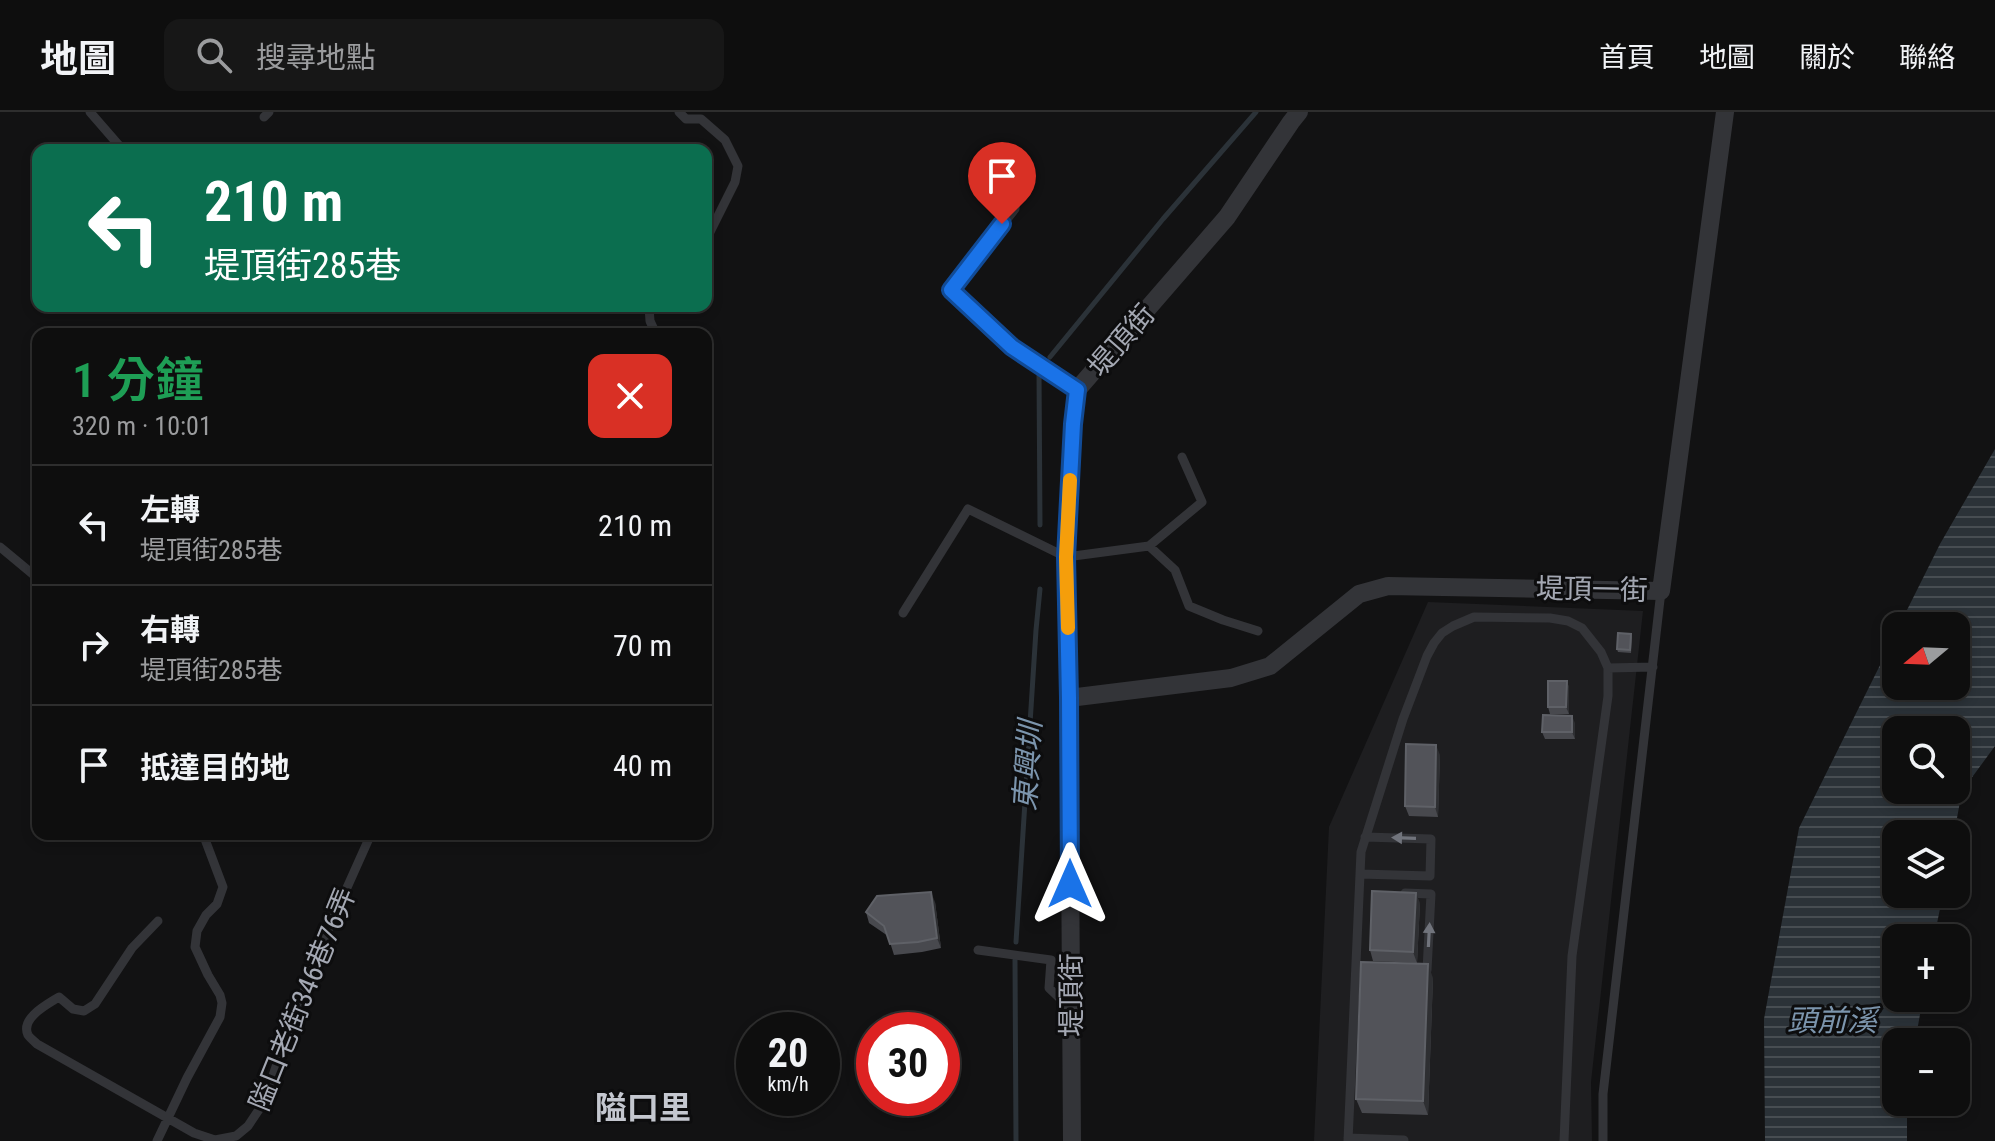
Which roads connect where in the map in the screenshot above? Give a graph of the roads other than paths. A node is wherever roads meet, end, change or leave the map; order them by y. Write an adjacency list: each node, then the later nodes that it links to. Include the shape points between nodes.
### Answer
1 (90, 112): 5 (lane)
2 (679, 112): 7 (lane, via 686,119 701,119 725,140 738,166)
3 (1299, 112): 8 (street, 堤頂街, via 1227,217)
4 (1725, 112): 14 (street, 堤頂一街)
5 (118, 144)
6 (978, 176): 8 (lane, via 1016,195 1015,209 951,290 1012,347)
7 (712, 228)
8 (1077, 390): 12 (street, 堤頂街)
9 (1182, 457): 10 (lane, via 1202,502)
10 (1149, 546): 12 (lane); 16 (lane, via 1175,570 1189,606)
11 (0, 547): 13 (lane)
12 (1066, 557): 15 (lane, via 968,509); 19 (street, 堤頂街)
13 (32, 574)
14 (1661, 591): 17 (lane); 19 (street, 堤頂一街, via 1388,586 1359,594 1270,666 1231,678)
15 (903, 613)
16 (1258, 631)
17 (1653, 667): 18 (lane); 39 (lane, via 1603,1094)
18 (1608, 668): 20 (lane, via 1593,639 1568,621 1474,617 1442,633 1427,656 1403,719); 38 (lane, via 1572,956)
19 (1069, 698): 32 (street, 堤頂街)
20 (1365, 837): 23 (lane); 23 (lane, one-way to 20, via 1430,876 1431,839)
21 (205, 840): 33 (lane, via 223,887 197,931 195,947 222,1003 220,1017)
22 (368, 840): 33 (lane, 隘口老街346巷76弄, via 324,939 264,1102 248,1126 236,1136 215,1140)
23 (1360, 874): 24 (lane)
24 (1359, 891): 25 (lane); 29 (lane)
25 (1373, 892)
26 (1388, 892): 31 (lane, one-way to 26, via 1427,970 1431,894)
27 (158, 921): 33 (lane, 隘口老街346巷76弄, via 132,948 95,1004 84,1011 73,1009 59,997 39,1009 26,1030 37,1044)
28 (978, 950): 32 (lane, via 1051,960 1049,988)
29 (1356, 967): 30 (lane); 34 (lane)
30 (1370, 967)
31 (1413, 969)
32 (1071, 1008): 37 (street, 堤頂街)
33 (168, 1118): 36 (lane)
34 (1348, 1140): 35 (lane)
35 (1404, 1140)
36 (157, 1141)
37 (1072, 1141)
38 (1564, 1141)
39 (1603, 1141)

